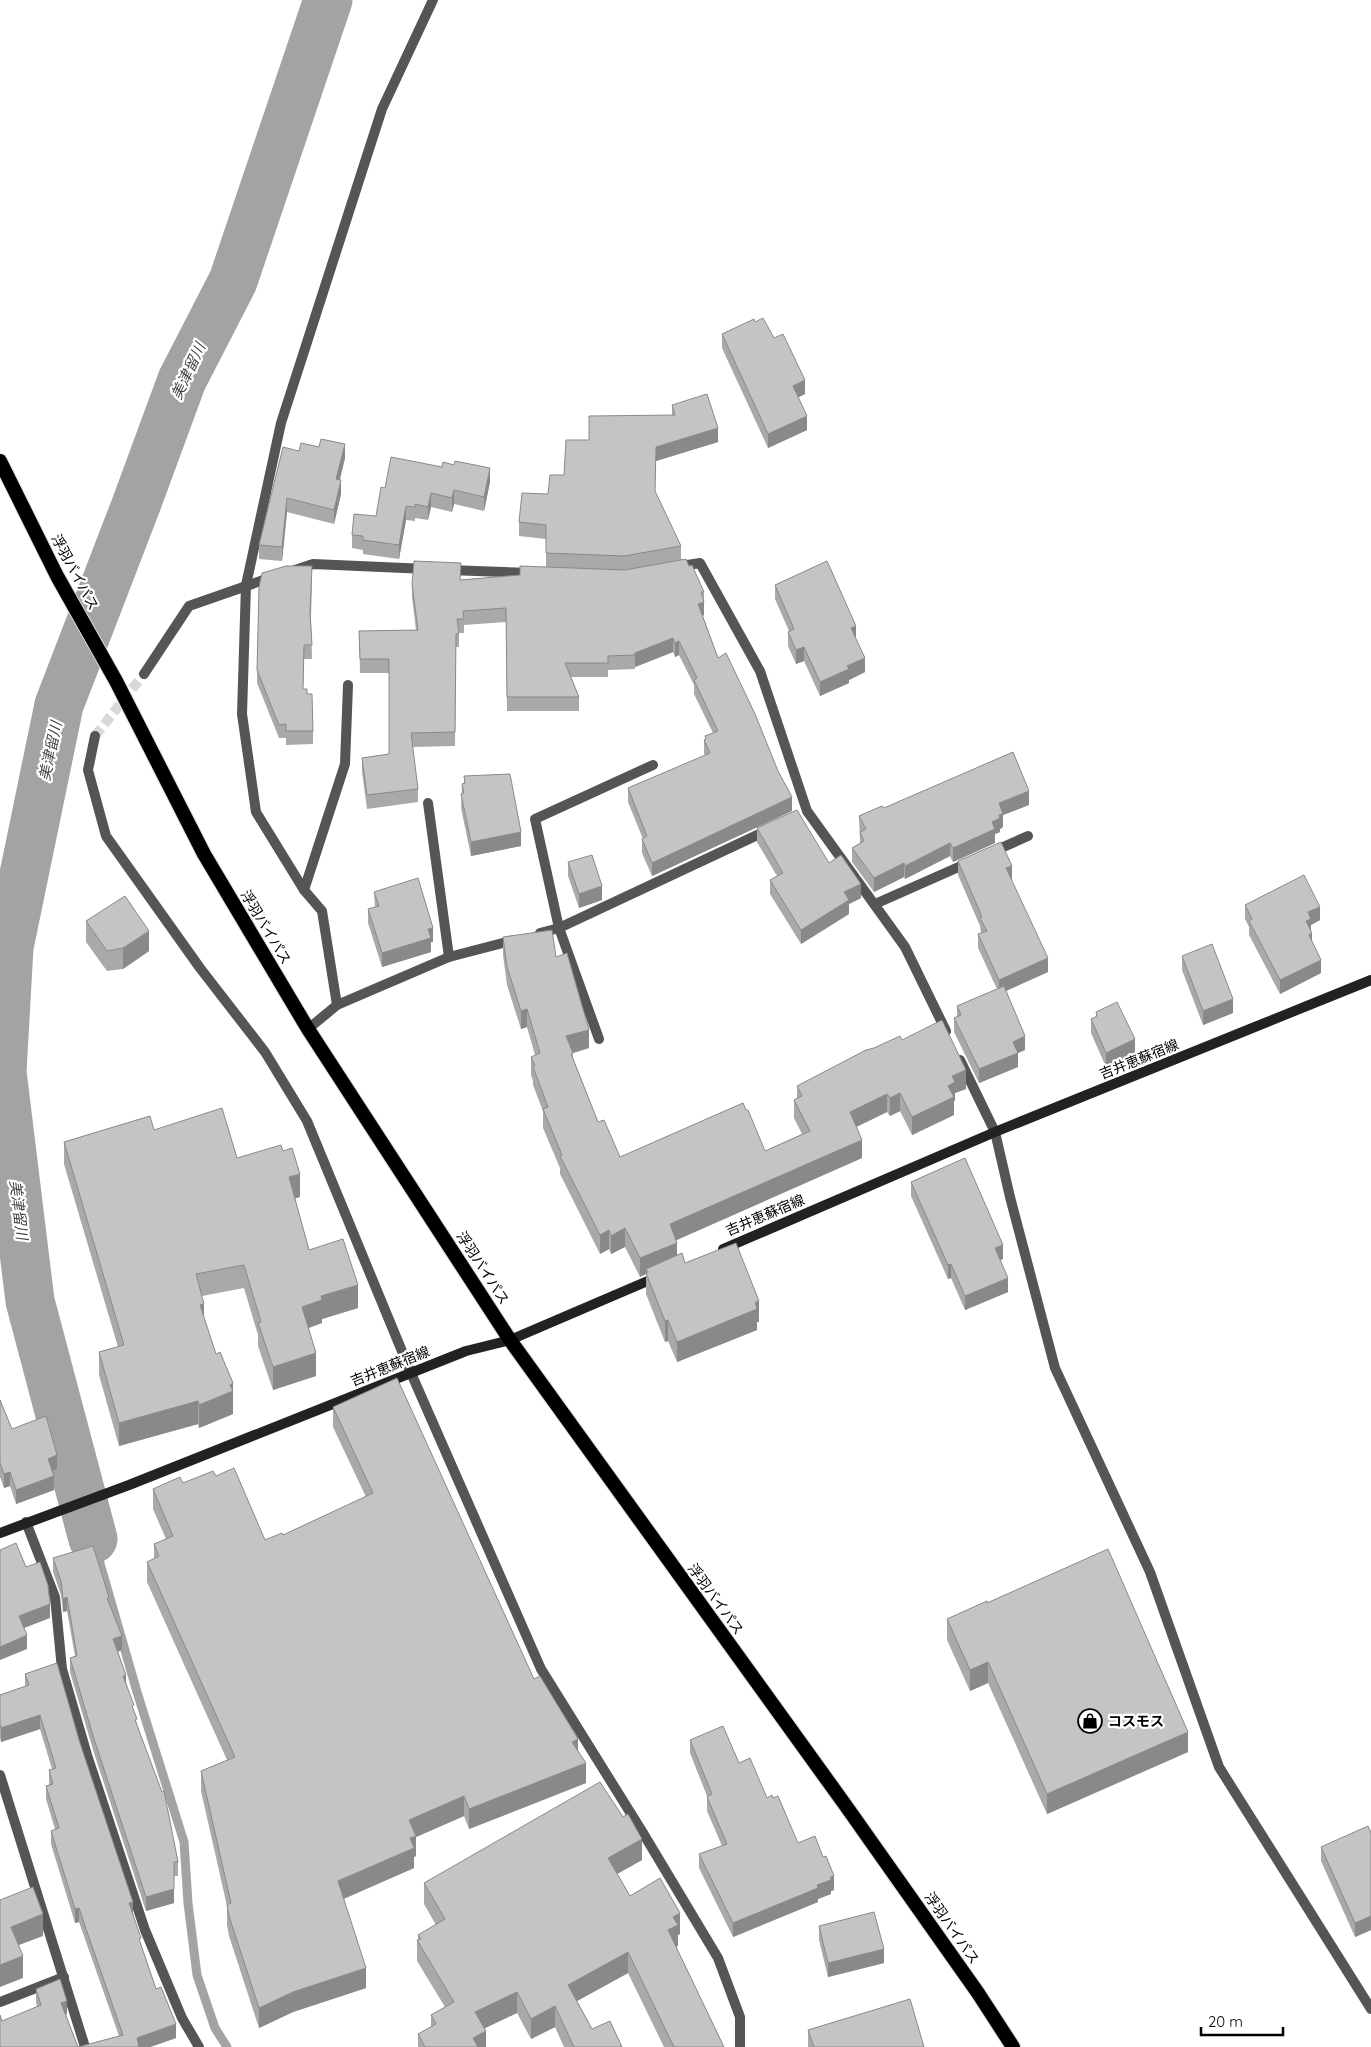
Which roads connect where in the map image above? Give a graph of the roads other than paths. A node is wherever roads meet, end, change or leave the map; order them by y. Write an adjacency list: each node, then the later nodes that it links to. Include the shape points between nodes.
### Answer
1 (432, 0): 5 (street, via 382,110 281,423)
2 (0, 461): 19 (highway, 浮羽バイパス, via 204,854)
3 (663, 570): 14 (street, via 700,563 760,671 803,813)
4 (547, 574): 5 (street, via 313,564)
5 (246, 585): 6 (street, via 189,606); 13 (street, via 242,714 256,812)
6 (144, 674)
7 (348, 684): 13 (street, via 345,764)
8 (95, 736): 25 (street, via 88,770 106,836 200,968 266,1052 307,1121)
9 (653, 765): 15 (street, via 535,819)
10 (428, 803): 16 (street)
11 (781, 824): 15 (street)
12 (1028, 836): 14 (street)
13 (304, 890): 18 (street, via 322,911)
14 (875, 904): 21 (street, via 905,948)
15 (559, 928): 16 (street); 20 (street)
16 (449, 957): 18 (street)
17 (1371, 980): 21 (main road, 吉井恵蘇宿線)
18 (337, 1006): 19 (street)
19 (308, 1030): 24 (highway, 浮羽バイパス)
20 (599, 1039)
21 (995, 1132): 22 (main road, 吉井恵蘇宿線); 31 (street, via 1055,1368 1150,1572 1219,1767)
22 (712, 1253)
23 (666, 1273): 24 (main road, 吉井恵蘇宿線)
24 (510, 1340): 25 (main road, 吉井恵蘇宿線, via 466,1351); 35 (highway, 浮羽バイパス, via 869,1839)
25 (410, 1372): 26 (main road, 吉井恵蘇宿線, via 129,1485); 34 (street, via 541,1669 718,1958 740,2017)
26 (26, 1522): 27 (main road, 吉井恵蘇宿線); 33 (street, via 55,1597 62,1669 93,1773 145,1930 182,2018)
27 (0, 1533)
28 (0, 1775): 29 (street)
29 (64, 1976): 30 (street); 32 (street)
30 (0, 2002)
31 (1371, 2009)
32 (85, 2047)
33 (199, 2047)
34 (740, 2047)
35 (1013, 2047)

